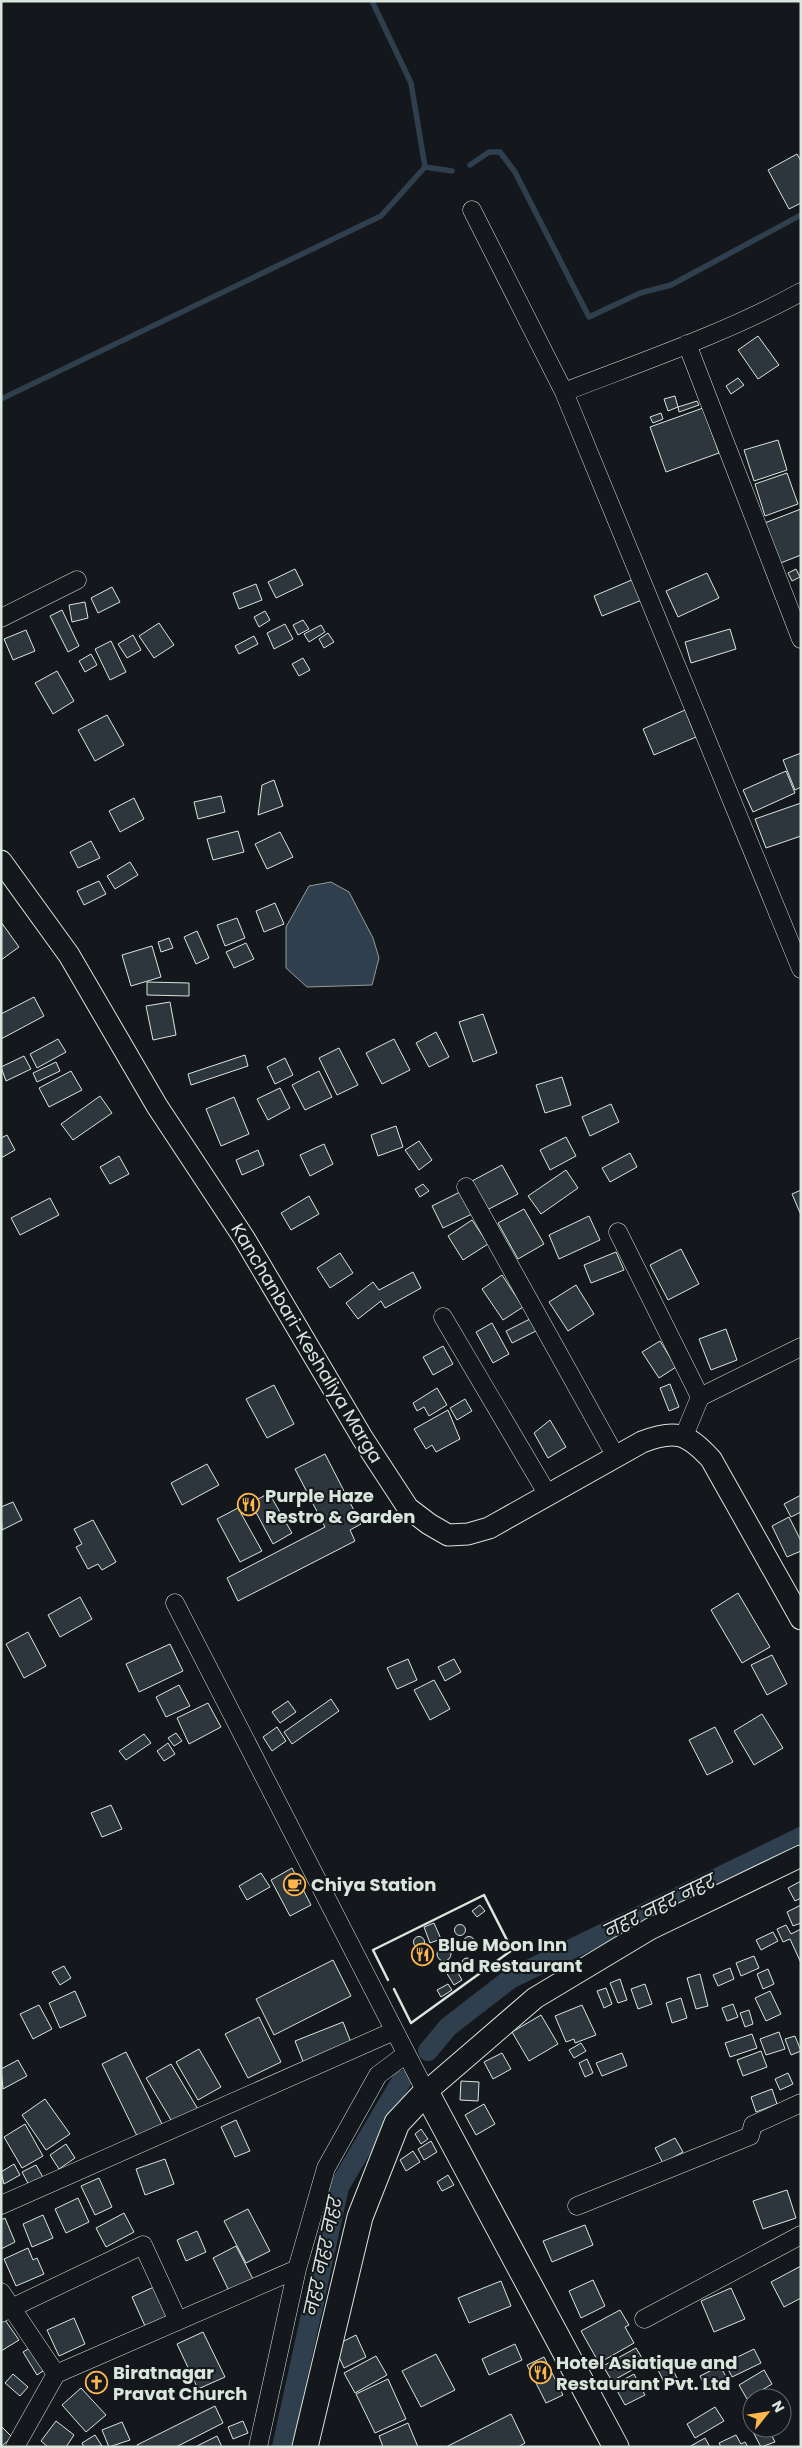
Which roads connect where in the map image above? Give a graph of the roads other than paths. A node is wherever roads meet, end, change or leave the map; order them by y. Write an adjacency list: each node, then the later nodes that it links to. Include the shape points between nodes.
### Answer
1 (472, 210): 4 (street)
2 (801, 292): 3 (street)
3 (687, 344): 4 (street); 7 (street)
4 (564, 392): 9 (street)
5 (77, 580): 6 (street)
6 (1, 618)
7 (801, 639)
8 (1, 860): 17 (street, Kanchanbari-Keshaliya Marga, via 69,955 157,1106 244,1238 408,1508 448,1535 468,1534 489,1528)
9 (801, 969)
10 (466, 1187): 16 (street)
11 (618, 1232): 14 (street)
12 (443, 1317): 17 (street)
13 (801, 1347): 14 (street)
14 (700, 1397): 15 (street)
15 (684, 1436): 16 (street, Kanchanbari-Keshaliya Marga, via 663,1434); 19 (street, via 711,1459)
16 (616, 1457): 17 (street, Kanchanbari-Keshaliya Marga)
17 (548, 1495)
18 (175, 1603): 21 (street)
19 (801, 1619)
20 (801, 1856): 23 (street, via 650,1929 535,1998)
21 (394, 2031): 22 (street); 25 (street)
22 (406, 2054): 23 (street); 28 (street, via 378,2075 326,2168)
23 (426, 2092): 36 (main road, via 397,2123 360,2217); 37 (main road)
24 (801, 2103): 26 (street, via 753,2125 750,2136)
25 (1, 2205)
26 (577, 2206)
27 (801, 2235): 31 (street)
28 (297, 2269): 32 (street); 35 (street)
29 (1, 2292): 30 (street)
30 (6, 2310): 32 (street, via 143,2246); 33 (street)
31 (644, 2319)
32 (178, 2321): 33 (street)
33 (56, 2374): 34 (street)
34 (15, 2447)
35 (258, 2447)
36 (305, 2447)
37 (616, 2447)

